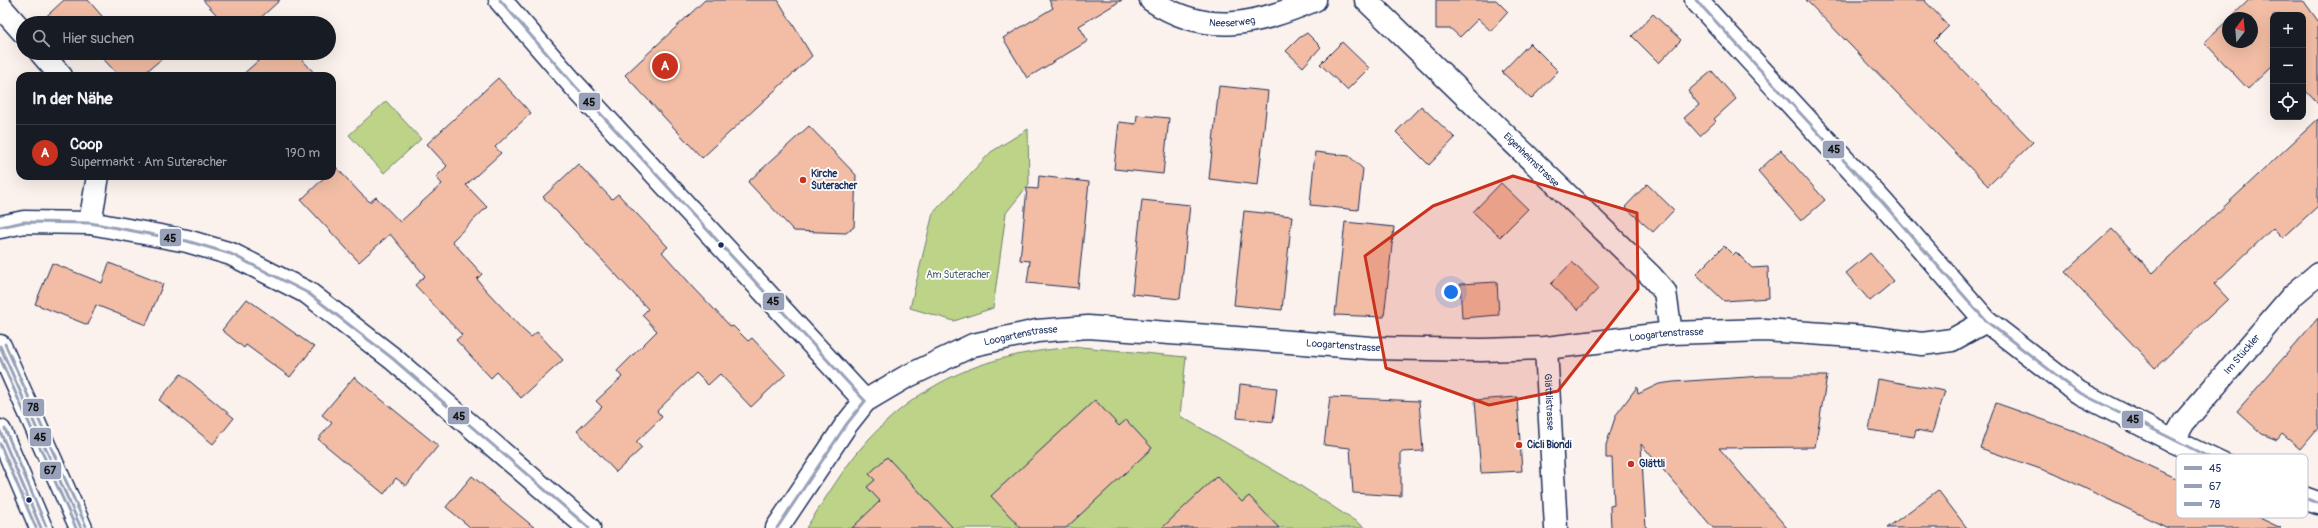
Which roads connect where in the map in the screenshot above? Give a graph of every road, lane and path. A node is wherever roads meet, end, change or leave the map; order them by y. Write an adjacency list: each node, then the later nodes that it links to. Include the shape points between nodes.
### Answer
1 (500, 0): 18 (street)
2 (1151, 0): 3 (street, Neeserweg, via 1166,10 1192,21 1218,23 1265,19)
3 (1315, 0)
4 (1366, 0): 15 (street, Eigenheimstrasse, via 1651,276 1664,292)
5 (1696, 0): 14 (street, via 1882,202)
6 (0, 6): 7 (street)
7 (16, 24)
8 (47, 60): 9 (street)
9 (58, 72)
10 (97, 180): 11 (street)
11 (90, 224): 12 (street, via 24,222); 26 (street, via 187,241 231,254 308,293 392,358)
12 (0, 227)
13 (2318, 274): 20 (street, Im Stückler, via 2282,307 2184,422)
14 (1986, 321): 15 (street, Loogartenstrasse, via 1952,340 1922,344 1867,337 1765,330); 20 (street, via 2078,392)
15 (1671, 333): 17 (street, Loogartenstrasse)
16 (0, 346): 25 (street)
17 (1546, 348): 18 (street, Loogartenstrasse, via 1371,348 1088,327 1036,331 973,344 904,378); 28 (street, Glättlistrasse)
18 (865, 401): 27 (street, Loogartenstrasse)
19 (0, 431): 24 (street)
20 (2173, 441): 21 (street)
21 (2200, 454)
22 (2308, 499): 23 (street)
23 (2318, 503)
24 (41, 528)
25 (81, 528)
26 (589, 528)
27 (777, 528)
28 (1556, 528)

